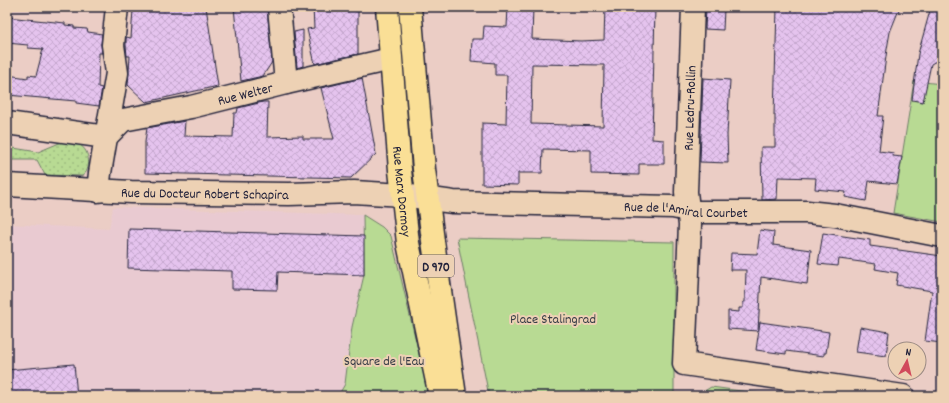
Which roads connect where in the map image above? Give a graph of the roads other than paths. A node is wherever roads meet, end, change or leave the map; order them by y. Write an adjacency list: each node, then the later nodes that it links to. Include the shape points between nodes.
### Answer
1 (117, 7): 9 (street, via 114,45 117,73)
2 (279, 7): 7 (street)
3 (387, 7): 6 (main road, Rue Marx Dormoy / D 970)
4 (410, 7): 13 (main road, Rue Marx Dormoy / D 970)
5 (693, 7): 14 (street, Rue Ledru-Rollin, via 686,192)
6 (391, 59): 7 (street, Rue Welter); 12 (main road, Rue Marx Dormoy / D 970)
7 (286, 83): 9 (street, Rue Welter, via 123,120)
8 (7, 123): 9 (street)
9 (106, 137): 11 (street)
10 (7, 185): 11 (street, Rue du Docteur Robert Schapira)
11 (98, 191): 12 (street, Rue du Docteur Robert Schapira)
12 (403, 194): 13 (street, Rue du Docteur Robert Schapira); 16 (main road, Rue Marx Dormoy / D 970, via 408,242)
13 (427, 198): 14 (street, Rue de l'Amiral Courbet, via 453,202); 17 (main road, Rue Marx Dormoy / D 970)
14 (688, 209): 15 (street, Rue de l'Amiral Courbet, via 696,212 807,212); 18 (street, Rue Ledru-Rollin, via 690,225 684,364)
15 (942, 236)
16 (440, 396)
17 (456, 396)
18 (903, 396)

